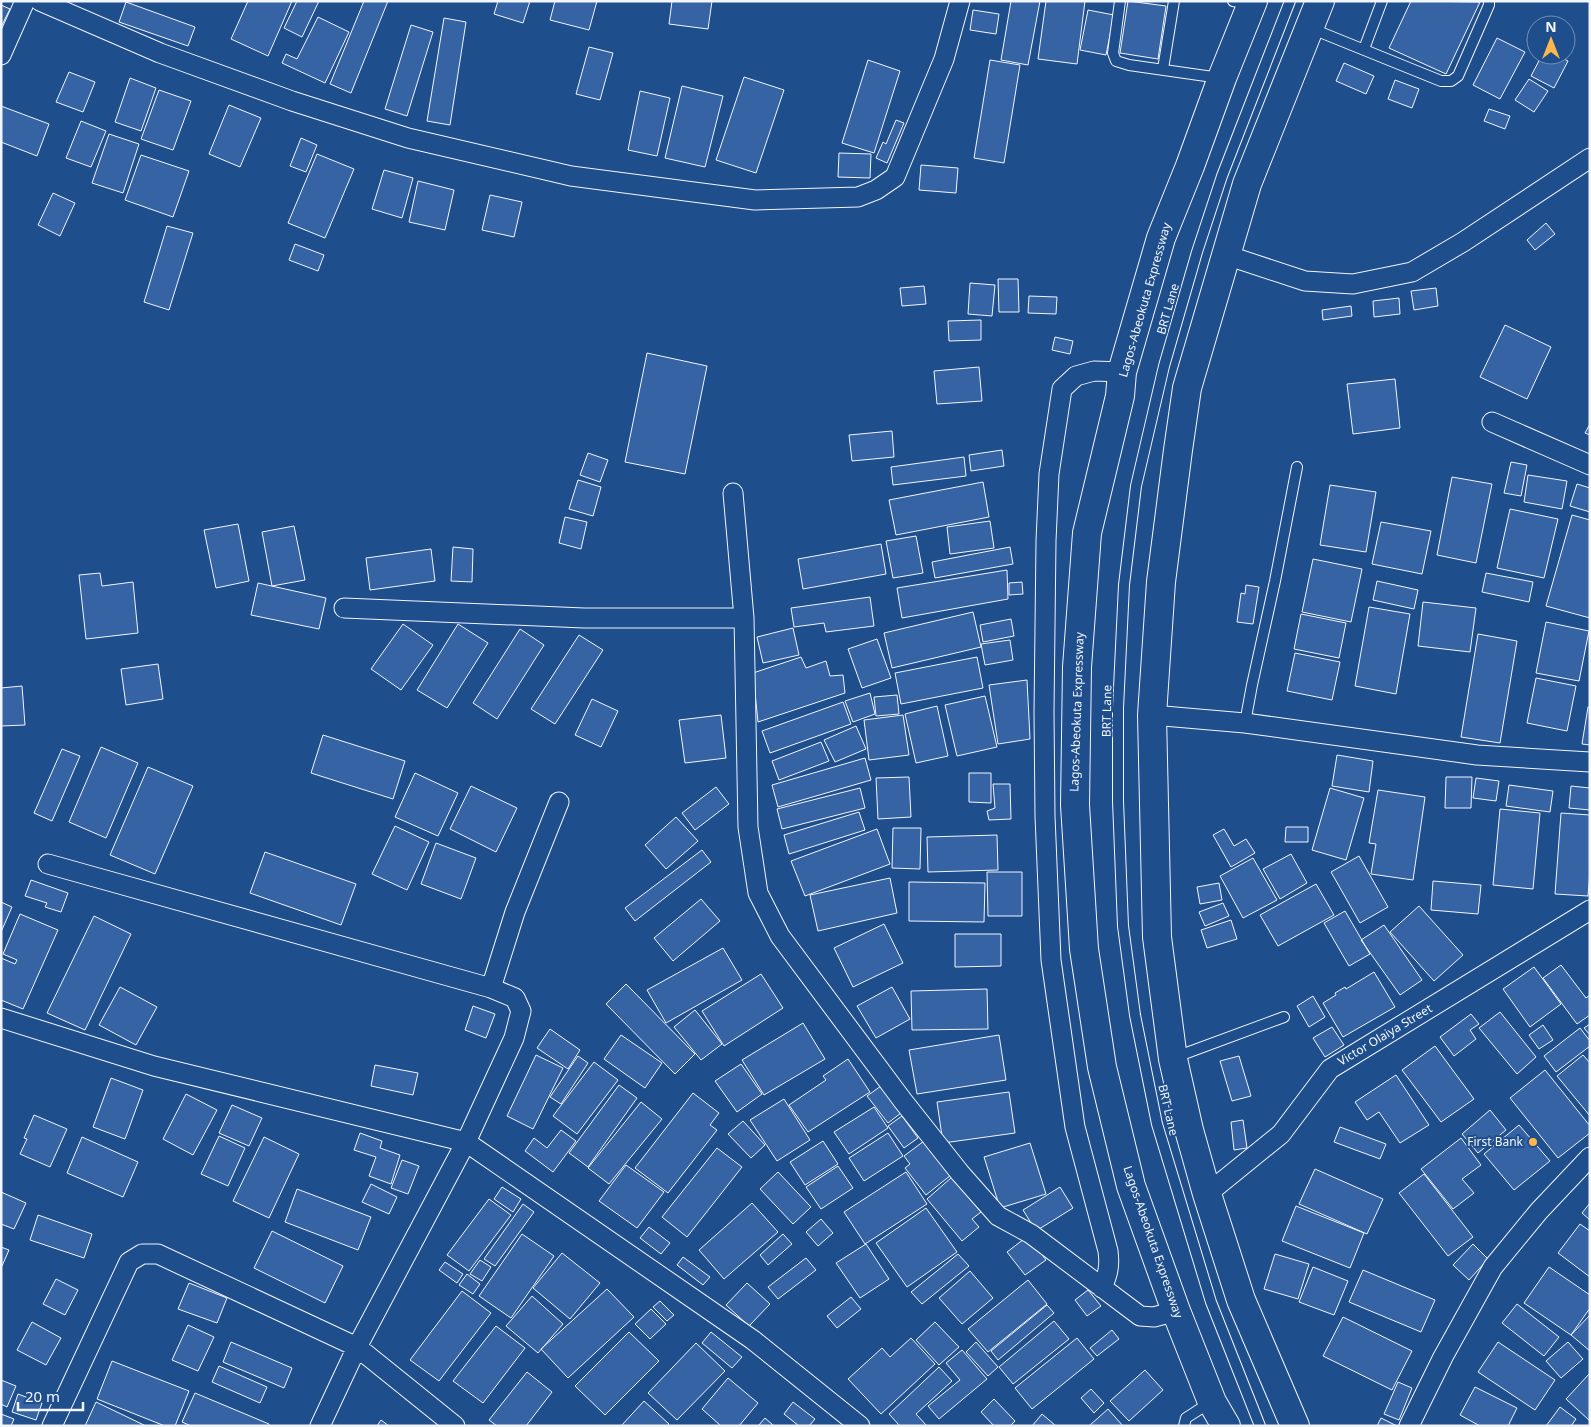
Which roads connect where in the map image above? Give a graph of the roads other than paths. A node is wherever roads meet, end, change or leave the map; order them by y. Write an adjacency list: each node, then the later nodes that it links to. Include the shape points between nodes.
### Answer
1 (25, 1): 13 (street)
2 (40, 1): 3 (street, via 160,53 292,101 408,138 571,176 755,200 858,197 895,177 944,59)
3 (960, 1)
4 (1120, 1): 14 (lane, via 1113,53 1116,61)
5 (1174, 1): 14 (lane)
6 (1290, 1): 17 (lane, BRT Lane)
7 (1320, 1): 11 (highway)
8 (1382, 1): 12 (lane)
9 (1489, 1): 12 (lane, via 1458,76 1451,81 1441,81)
10 (1245, 2): 15 (highway, Lagos-Abeokuta Expressway)
11 (1309, 28): 12 (lane); 17 (highway)
12 (1364, 49)
13 (1, 54)
14 (1163, 69): 15 (lane)
15 (1222, 78): 19 (highway, Lagos-Abeokuta Expressway, via 1161,238)
16 (1590, 158): 18 (street, via 1412,272 1353,284 1305,281)
17 (1235, 180): 18 (highway); 49 (lane, BRT Lane, via 1197,252 1164,366 1136,486 1124,585 1118,708 1118,801 1123,926 1135,1015 1156,1124 1211,1302)
18 (1227, 252): 26 (highway, via 1187,388 1162,582)
19 (1122, 372): 39 (street, via 1094,371 1076,376 1062,389 1049,474 1046,541 1045,816 1051,960 1075,1127 1109,1258 1108,1274); 40 (highway, Lagos-Abeokuta Expressway, via 1120,396 1087,533 1077,667 1075,805 1084,949 1102,1067 1131,1186)
20 (1492, 422): 21 (street)
21 (1590, 465)
22 (1297, 467): 27 (lane)
23 (733, 493): 25 (street)
24 (344, 608): 25 (street, via 584,618)
25 (744, 618): 39 (street, via 748,827 758,893 780,936 903,1101 998,1216 1031,1234)
26 (1152, 715): 27 (street); 35 (highway, via 1157,937)
27 (1245, 723): 28 (street, via 1477,755)
28 (1590, 762)
29 (559, 802): 32 (street, via 514,912)
30 (48, 864): 32 (street)
31 (1590, 910): 38 (street, Victor Olaiya Street, via 1330,1069 1281,1134)
32 (491, 988): 36 (street, via 514,998 521,1011 514,1038)
33 (1284, 1017): 35 (lane)
34 (1, 1018): 36 (street, via 154,1066)
35 (1172, 1059): 38 (highway)
36 (466, 1142): 41 (street); 46 (street, via 753,1340)
37 (1590, 1157): 51 (street, via 1539,1211 1493,1267)
38 (1207, 1194): 50 (highway, via 1241,1300)
39 (1102, 1288): 40 (street, via 1140,1316 1154,1317)
40 (1176, 1311): 42 (highway, Lagos-Abeokuta Expressway)
41 (357, 1347): 43 (street, via 158,1254 142,1254 129,1262); 44 (street); 45 (street)
42 (1212, 1402): 47 (lane, via 1186,1418); 48 (highway, Lagos-Abeokuta Expressway)
43 (52, 1426)
44 (320, 1426)
45 (455, 1426)
46 (860, 1426)
47 (1184, 1426)
48 (1226, 1426)
49 (1260, 1426)
50 (1295, 1426)
51 (1409, 1426)

